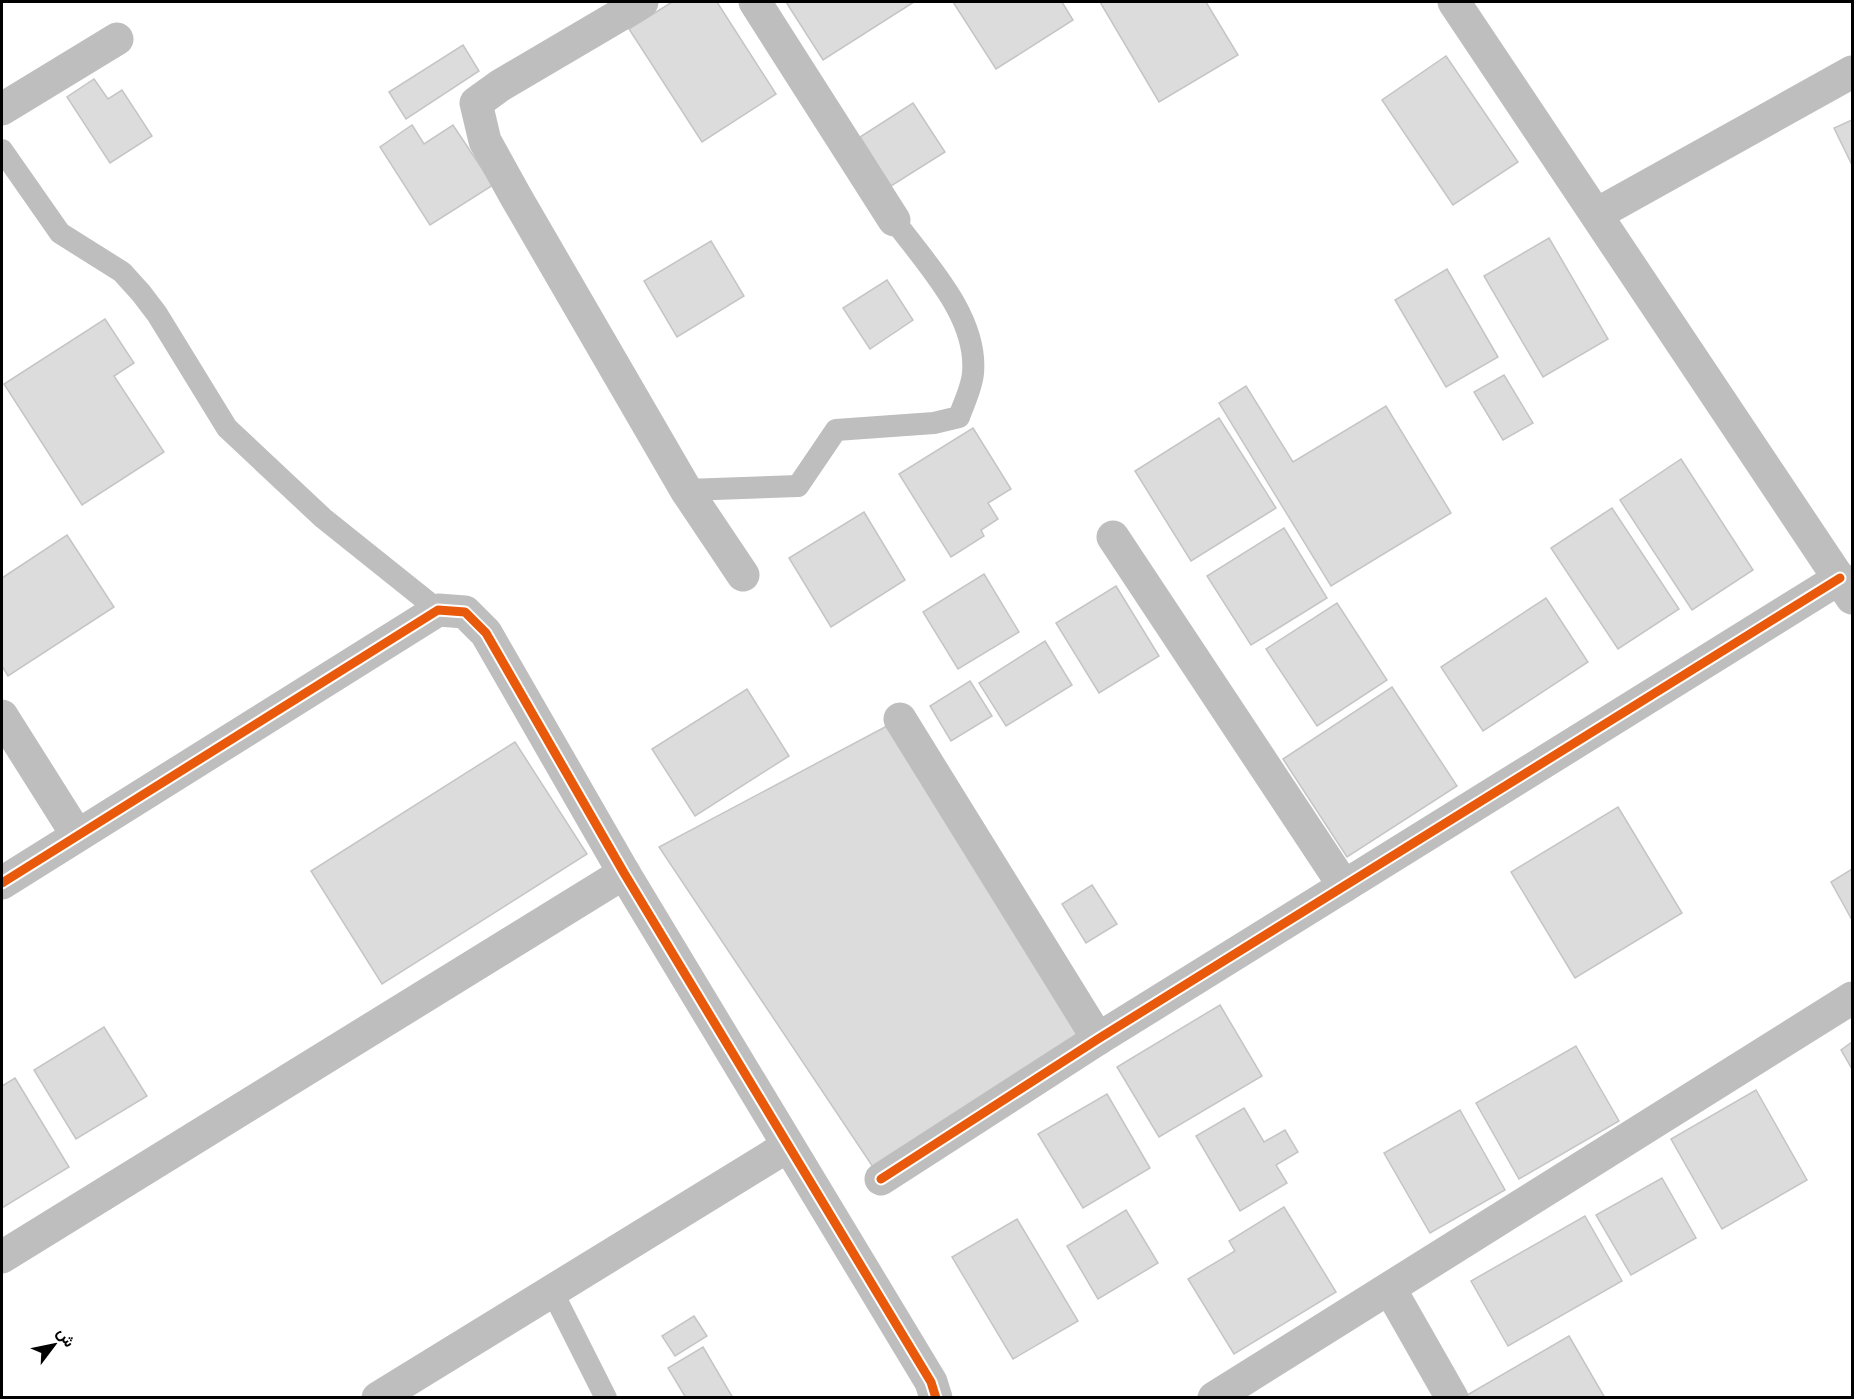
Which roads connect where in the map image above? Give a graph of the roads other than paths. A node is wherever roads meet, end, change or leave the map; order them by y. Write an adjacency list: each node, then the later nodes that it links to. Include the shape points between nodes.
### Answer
1 (642, 2): 10 (street, via 476,103 485,141)
2 (755, 2): 9 (street)
3 (1454, 2): 8 (street)
4 (117, 39): 6 (street)
5 (1852, 72): 8 (street)
6 (2, 109)
7 (2, 150): 14 (lane, via 60,233 122,272 141,293 227,428 323,519)
8 (1597, 214): 13 (street)
9 (894, 220): 10 (lane, via 962,315 972,338 974,374 959,417 934,423 836,430 798,486)
10 (686, 490): 12 (street)
11 (1113, 537): 20 (street)
12 (743, 575)
13 (1846, 588): 20 (street)
14 (438, 610): 17 (street); 18 (street, via 465,612 486,633)
15 (2, 716): 17 (street)
16 (900, 719): 22 (street)
17 (77, 836): 19 (street)
18 (624, 873): 23 (street); 25 (street)
19 (2, 883)
20 (1344, 886): 22 (street)
21 (1852, 998): 26 (street)
22 (1098, 1039): 24 (street)
23 (788, 1146): 27 (street); 30 (street, via 931,1382)
24 (881, 1179)
25 (2, 1257)
26 (1390, 1289): 31 (street); 32 (street)
27 (552, 1291): 28 (street); 29 (lane)
28 (378, 1398)
29 (606, 1398)
30 (936, 1398)
31 (1214, 1398)
32 (1452, 1398)

